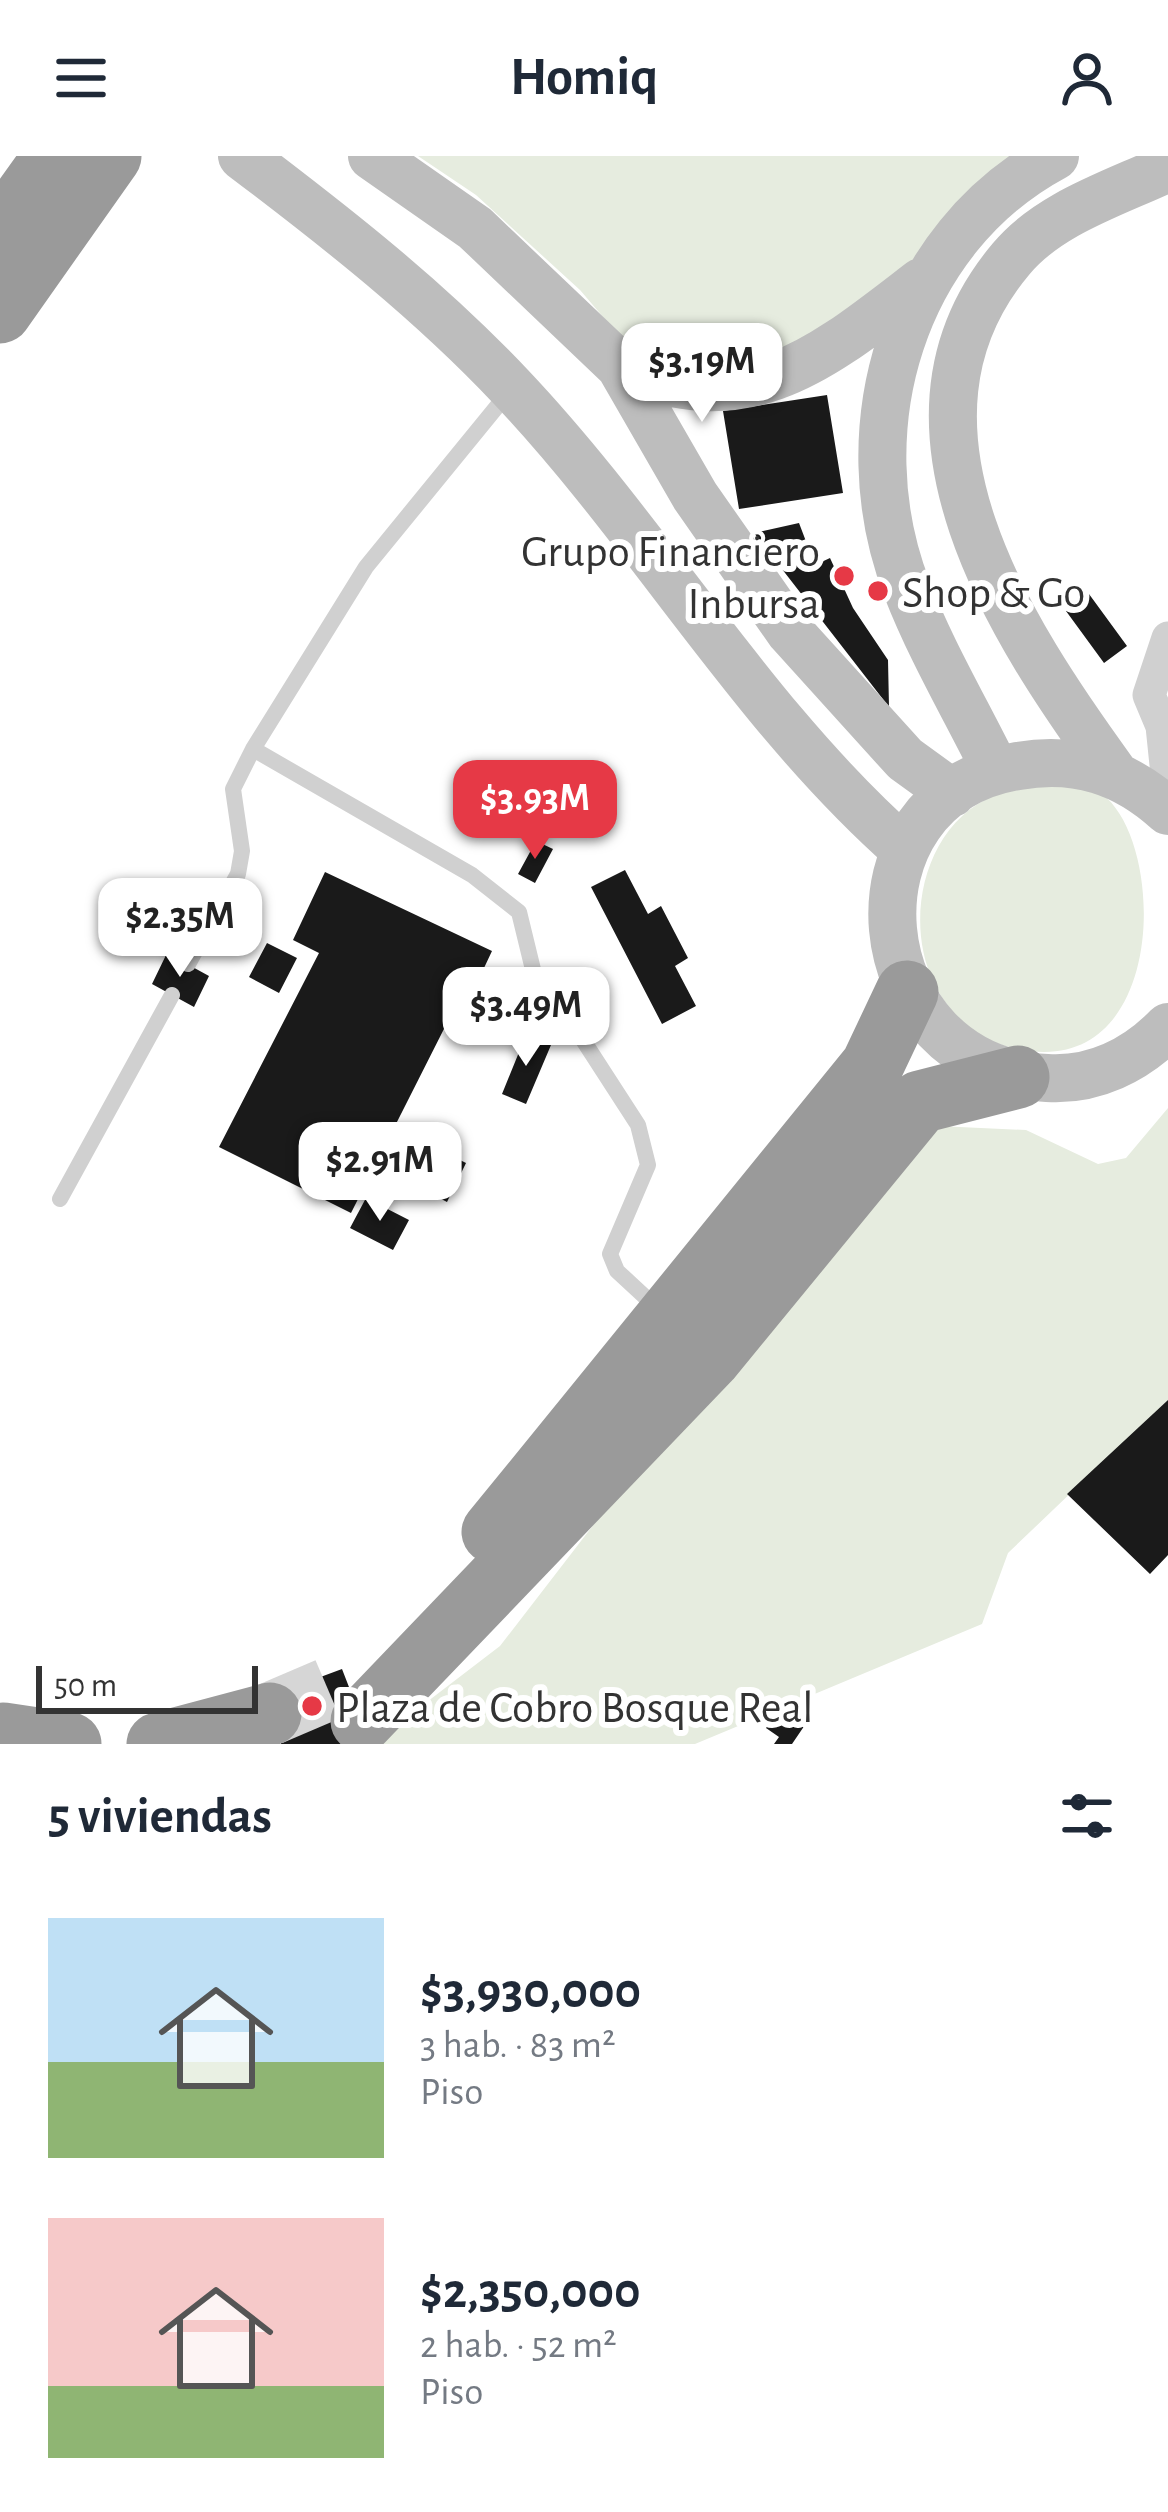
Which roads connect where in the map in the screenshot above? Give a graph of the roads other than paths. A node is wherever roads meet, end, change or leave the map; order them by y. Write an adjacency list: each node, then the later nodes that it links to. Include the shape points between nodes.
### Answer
1 (55, 156): 7 (highway)
2 (110, 156): 9 (highway)
3 (242, 156): 11 (main road, via 405,283)
4 (372, 156): 10 (main road, via 476,228)
5 (1055, 156): 8 (main road, via 982,207)
6 (1168, 168): 16 (main road, via 1060,218 1012,258 978,310 957,386 954,440 969,521 998,598)
7 (0, 233)
8 (934, 271): 10 (main road, via 826,354 746,385 703,391); 15 (main road, via 894,354 881,438 890,535 907,589)
9 (0, 312)
10 (620, 366): 18 (main road, via 695,496 790,632 905,759)
11 (513, 388): 14 (lane, via 366,567); 20 (main road, via 739,676)
12 (1168, 638): 13 (street, via 1149,686)
13 (1165, 725): 17 (street)
14 (253, 748): 21 (lane, via 233,789 238,874); 28 (lane, via 472,875 519,912 537,986 638,1125 648,1165 610,1253 617,1271)
15 (995, 769): 16 (main road, via 1055,760); 18 (main road)
16 (1114, 773): 19 (main road)
17 (1168, 784)
18 (952, 793): 20 (main road)
19 (1168, 811)
20 (905, 850): 22 (main road, via 890,922)
21 (188, 964)
22 (908, 992): 25 (main road, via 935,1031 974,1060); 27 (highway)
23 (172, 995): 26 (lane)
24 (1168, 1027): 25 (main road, via 1108,1070)
25 (1018, 1077): 27 (highway, via 920,1102)
26 (60, 1199)
27 (792, 1210): 28 (highway)
28 (689, 1338): 29 (highway, via 431,1631)
29 (354, 1701)
30 (270, 1714): 33 (highway)
31 (8, 1736): 32 (highway)
32 (70, 1744)
33 (158, 1744)

